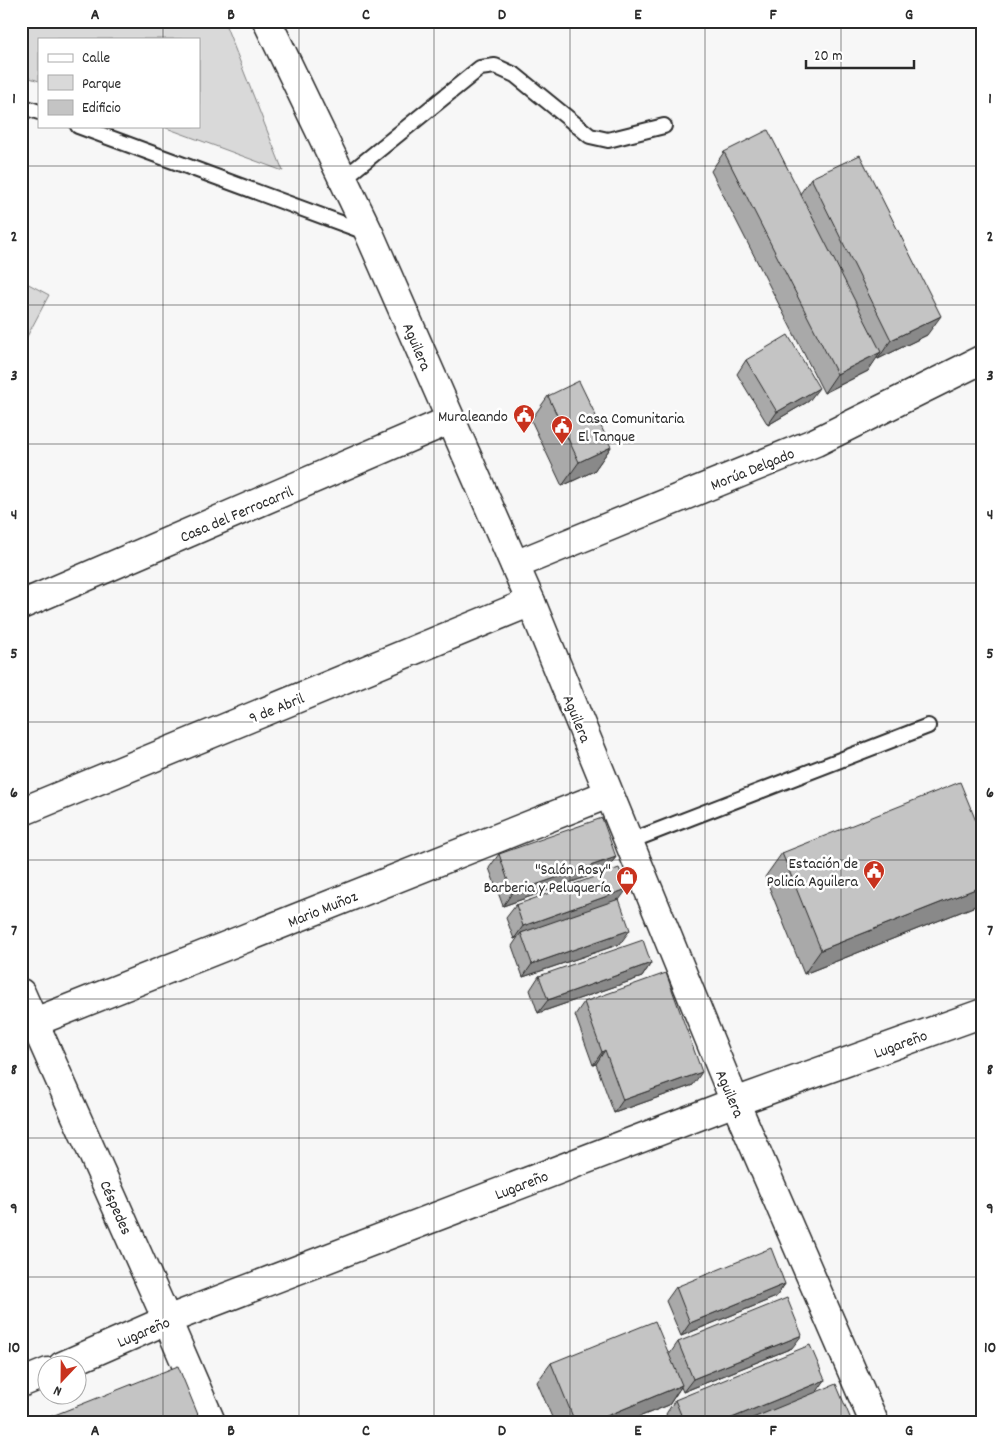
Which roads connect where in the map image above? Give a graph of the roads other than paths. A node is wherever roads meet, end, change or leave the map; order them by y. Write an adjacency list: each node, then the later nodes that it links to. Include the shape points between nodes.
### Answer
1 (267, 21): 6 (street, Aguilera)
2 (21, 106): 3 (lane)
3 (38, 112)
4 (664, 126): 6 (lane, via 608,140 590,136 515,75 495,66 480,68)
5 (83, 128): 7 (lane)
6 (343, 179): 7 (street, Aguilera)
7 (369, 233): 9 (street, Aguilera)
8 (983, 359): 10 (street, Morúa Delgado, via 816,442)
9 (450, 420): 10 (street, Aguilera); 12 (street, Casa del Ferrocarril)
10 (515, 565): 11 (street, Aguilera)
11 (531, 602): 14 (street, Aguilera); 15 (street, 9 de Abril)
12 (21, 605)
13 (928, 726): 16 (lane)
14 (608, 794): 16 (street, Aguilera); 19 (street, Mario Muñoz)
15 (21, 812)
16 (628, 842): 20 (street, Aguilera)
17 (21, 993): 19 (street, Céspedes)
18 (983, 1013): 20 (street, Lugareño)
19 (35, 1022): 21 (street, Céspedes)
20 (735, 1102): 21 (street, Lugareño); 26 (street, Aguilera)
21 (167, 1320): 22 (street, Lugareño); 25 (street, Céspedes)
22 (85, 1356)
23 (38, 1376): 24 (street)
24 (21, 1383)
25 (211, 1422)
26 (874, 1422)

